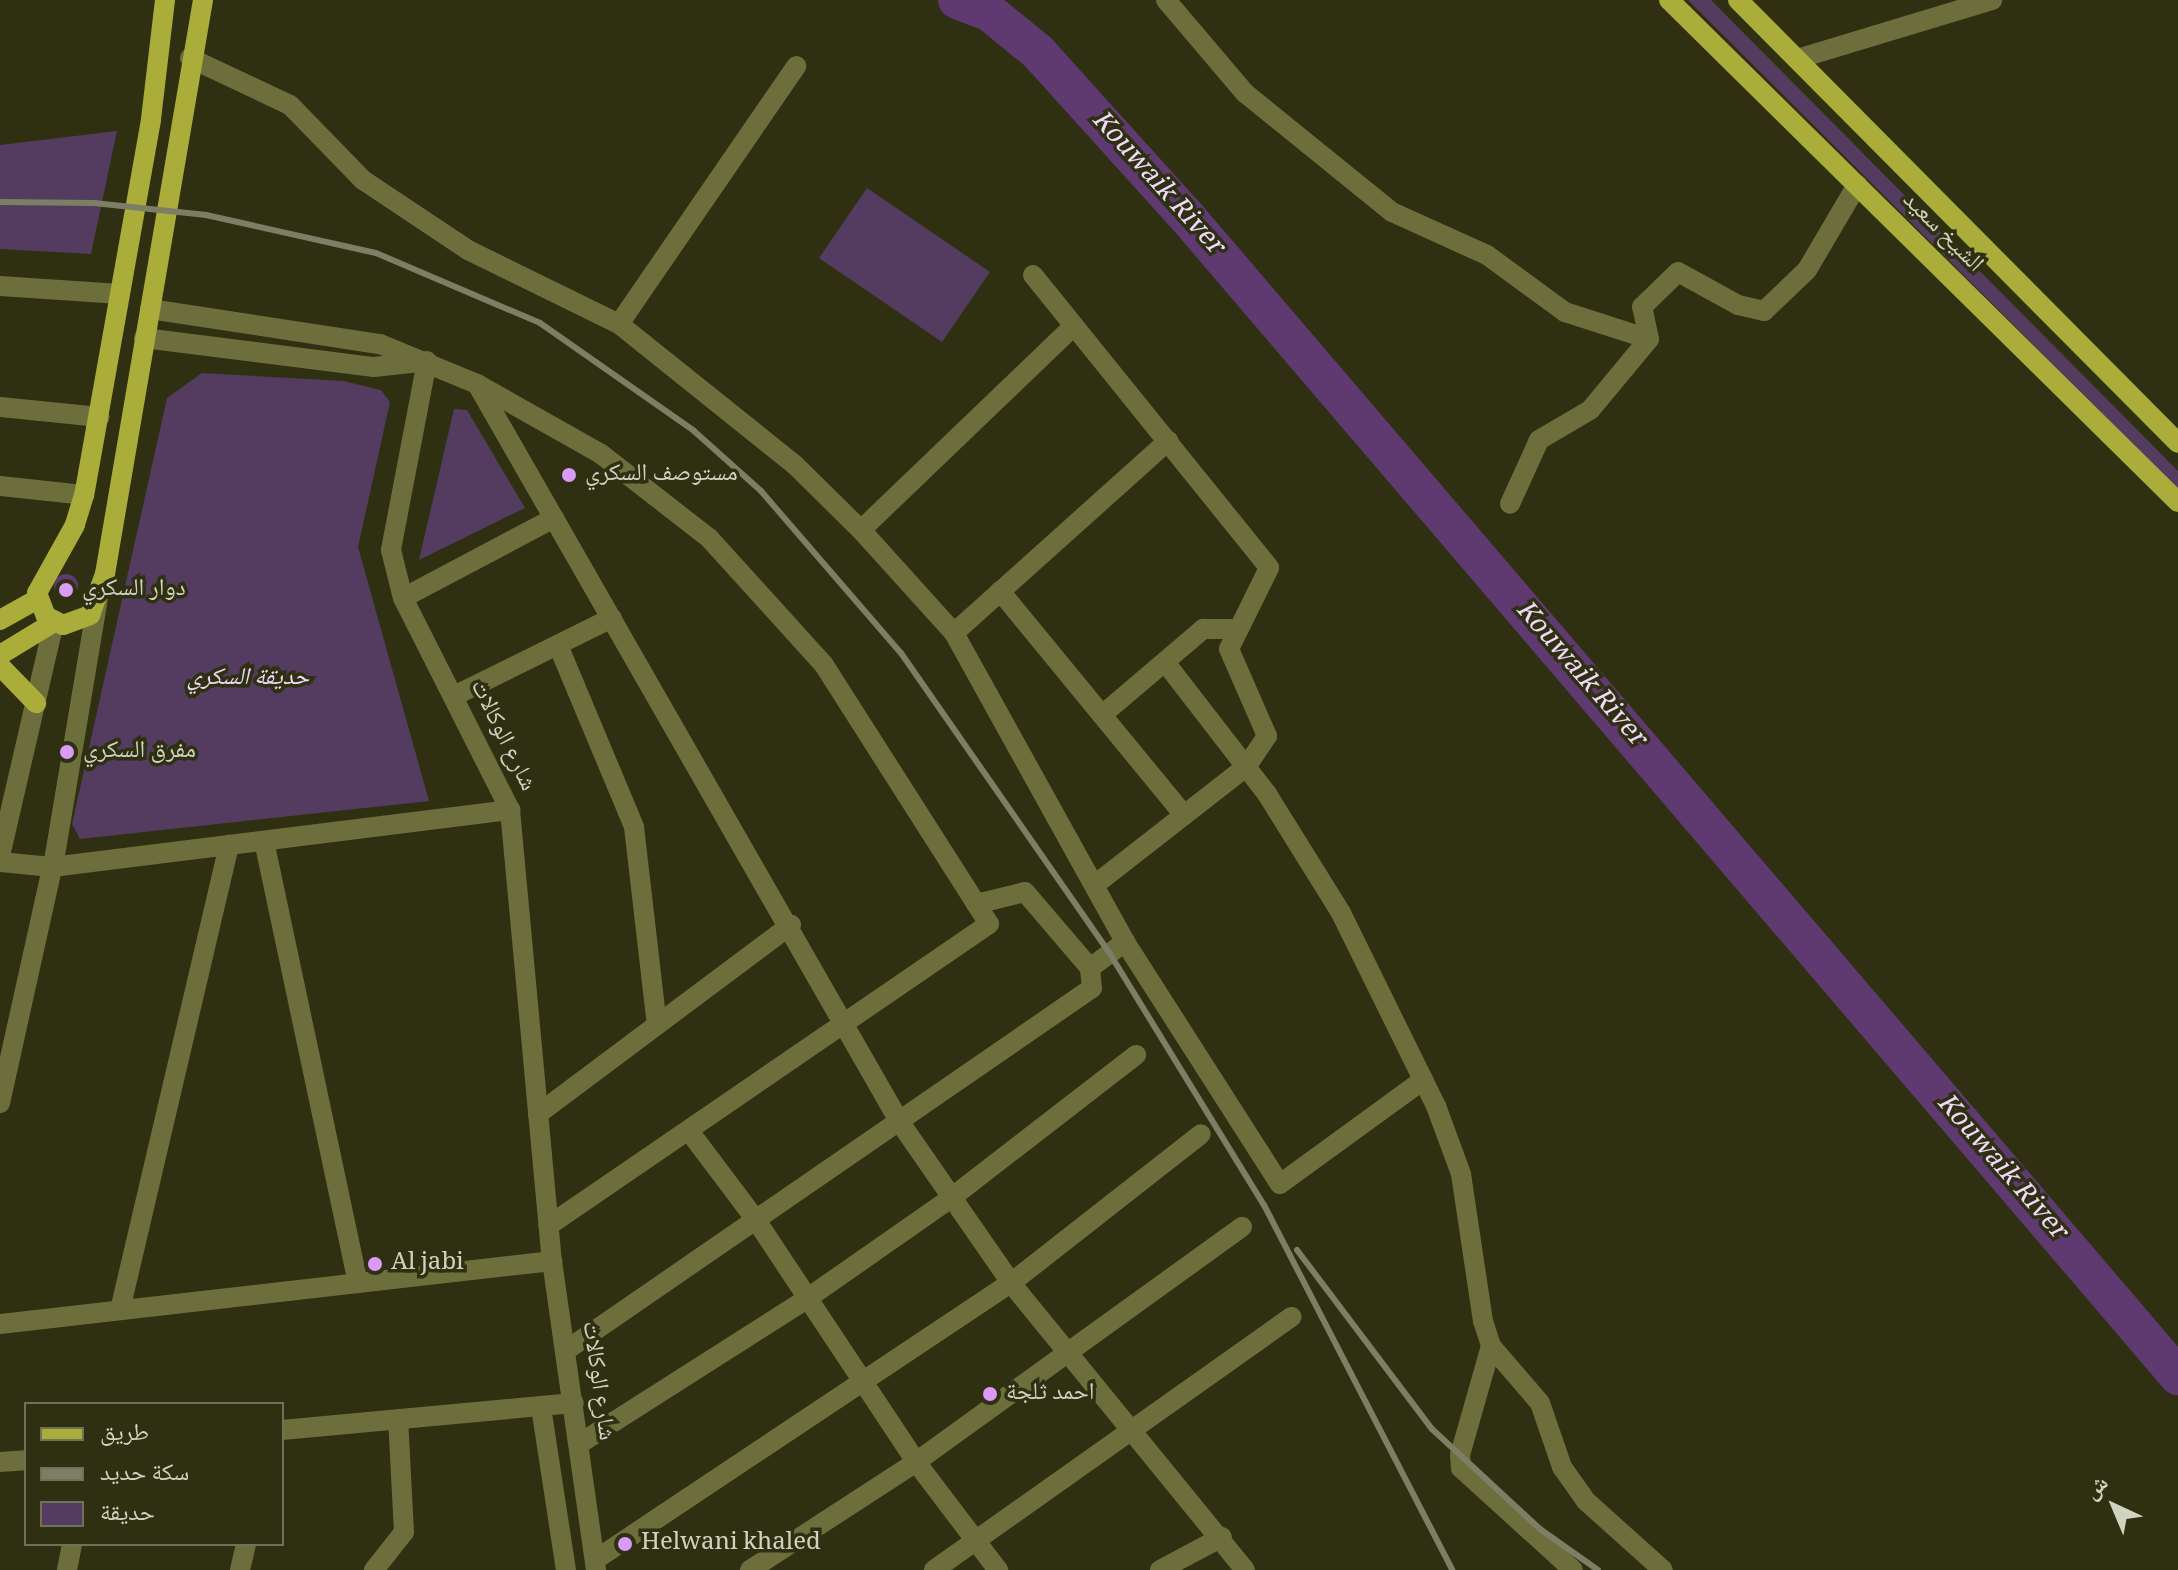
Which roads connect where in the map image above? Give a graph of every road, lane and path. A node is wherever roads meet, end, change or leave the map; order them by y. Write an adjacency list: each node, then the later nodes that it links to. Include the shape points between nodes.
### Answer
1 (1166, 0): 18 (street, via 1245,93 1392,212 1487,255 1565,312)
2 (1669, 0): 10 (main road, الشيخ سعيد)
3 (1738, 0): 8 (main road, الشيخ سعيد)
4 (1992, 0): 8 (street)
5 (165, 2): 13 (main road)
6 (199, 6): 7 (main road)
7 (190, 58): 14 (main road); 15 (street, via 290,105 363,180 468,250)
8 (1797, 59): 24 (main road, الشيخ سعيد)
9 (796, 66): 15 (street)
10 (1857, 185): 18 (street, via 1807,270 1764,311 1738,305 1678,272 1642,307); 27 (main road, الشيخ سعيد)
11 (1033, 275): 16 (street)
12 (0, 286): 13 (street)
13 (120, 294): 22 (main road)
14 (150, 309): 17 (main road); 19 (street, via 380,344)
15 (619, 324): 30 (street, via 795,465)
16 (1074, 326): 23 (street); 30 (street)
17 (144, 338): 19 (street, via 374,367); 32 (main road)
18 (1649, 339): 28 (street, via 1590,410 1539,440)
19 (427, 361): 20 (street); 33 (street, شارع الوكالات, via 391,550)
20 (477, 384): 29 (street); 55 (street, via 601,454 709,538 824,665)
21 (0, 407): 22 (street)
22 (100, 417): 26 (main road)
23 (1168, 441): 31 (street); 38 (street, via 1269,568)
24 (2178, 443)
25 (0, 486): 26 (street)
26 (84, 495): 34 (main road)
27 (2178, 502)
28 (1510, 504)
29 (554, 518): 33 (street); 35 (street)
30 (861, 530): 39 (street)
31 (1000, 591): 39 (street); 46 (street)
32 (98, 597): 37 (main road, via 82,621); 53 (street)
33 (403, 598): 44 (street, شارع الوكالات)
34 (36, 600): 36 (main road); 37 (main road)
35 (612, 618): 40 (street); 56 (street)
36 (0, 620)
37 (54, 622): 41 (main road); 45 (street)
38 (1236, 629): 42 (street, via 1203,629); 47 (street, via 1229,649 1267,736)
39 (954, 633): 54 (street)
40 (558, 645): 44 (street); 60 (street, via 634,827)
41 (0, 655)
42 (1165, 662): 46 (street); 47 (street)
43 (0, 666): 45 (main road)
44 (454, 696): 48 (street, شارع الوكالات)
45 (36, 703): 52 (street)
46 (1102, 715): 49 (street)
47 (1247, 766): 49 (street); 62 (street, via 1341,913)
48 (510, 810): 50 (street); 64 (street, شارع الوكالات)
49 (1184, 815): 54 (street)
50 (264, 841): 51 (street); 73 (street)
51 (229, 845): 53 (street); 76 (street)
52 (0, 859): 53 (street)
53 (52, 867): 63 (street)
54 (1096, 884): 57 (street)
55 (976, 904): 58 (street, via 1025,892); 59 (street, via 989,924)
56 (791, 925): 59 (street); 60 (street)
57 (1125, 942): 58 (street); 62 (street, via 1280,1184)
58 (1090, 968): 65 (street, via 1092,988)
59 (848, 1024): 65 (street); 66 (street)
60 (657, 1025): 64 (street)
61 (1136, 1055): 68 (street)
62 (1423, 1080): 79 (street, via 1461,1174)
63 (0, 1103)
64 (538, 1114): 70 (street, شارع الوكالات)
65 (899, 1121): 68 (street); 69 (street)
66 (689, 1131): 69 (street); 70 (street)
67 (1201, 1134): 74 (street)
68 (951, 1198): 74 (street); 75 (street)
69 (756, 1220): 75 (street); 80 (street)
70 (548, 1226): 72 (street, شارع الوكالات)
71 (1242, 1227): 81 (street)
72 (552, 1261): 73 (street); 80 (street, شارع الوكالات)
73 (358, 1283): 76 (street)
74 (1011, 1283): 81 (street); 82 (street)
75 (805, 1300): 82 (street); 88 (street)
76 (120, 1310): 78 (street)
77 (1291, 1317): 87 (street)
78 (0, 1324)
79 (1491, 1346): 106 (street, via 1461,1468); 107 (street, via 1540,1403 1555,1451 1579,1493 1614,1531)
80 (568, 1349): 83 (street, شارع الوكالات)
81 (1068, 1354): 87 (street); 91 (street)
82 (863, 1380): 91 (street); 96 (street)
83 (574, 1403): 84 (street); 88 (street, شارع الوكالات)
84 (541, 1407): 85 (street); 100 (street)
85 (398, 1419): 86 (street); 99 (street, via 404,1532)
86 (284, 1430)
87 (1135, 1432): 92 (street); 93 (street)
88 (579, 1444): 96 (street, شارع الوكالات)
89 (24, 1460): 90 (street)
90 (0, 1462)
91 (916, 1462): 93 (street); 101 (street)
92 (1222, 1537): 104 (street); 105 (street)
93 (978, 1540): 102 (street); 103 (street)
94 (72, 1546): 97 (street)
95 (246, 1546): 98 (street)
96 (596, 1565)
97 (67, 1570)
98 (240, 1570)
99 (374, 1570)
100 (566, 1570)
101 (750, 1570)
102 (934, 1570)
103 (998, 1570)
104 (1160, 1570)
105 (1245, 1570)
106 (1573, 1570)
107 (1663, 1570)

